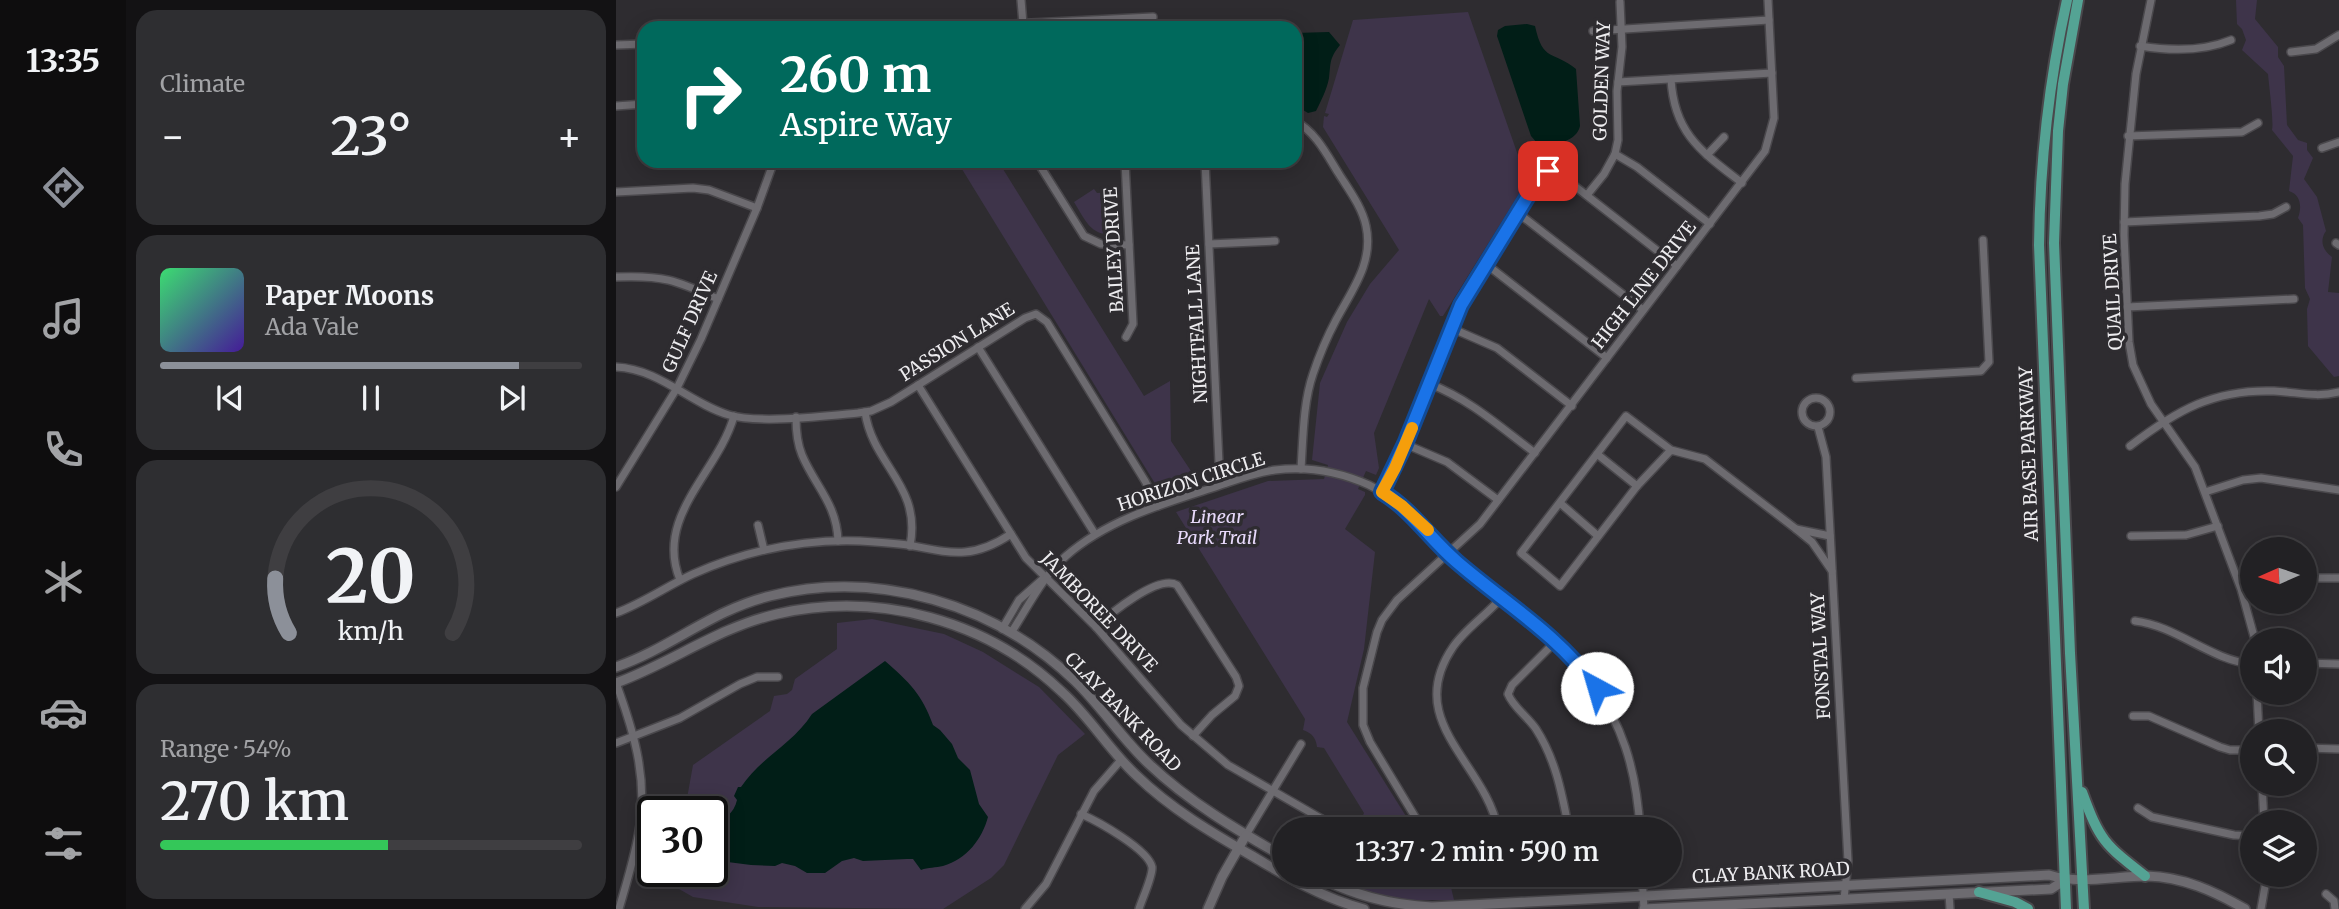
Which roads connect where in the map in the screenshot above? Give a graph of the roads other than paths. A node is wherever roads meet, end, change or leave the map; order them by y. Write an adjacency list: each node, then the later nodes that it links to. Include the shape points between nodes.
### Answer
1 (1021, 0): 9 (street)
2 (1768, 0): 8 (street, HIGH LINE DRIVE)
3 (2067, 0): 141 (main road, AIR BASE PARKWAY, via 2044,135 2039,244)
4 (2078, 0): 127 (main road, AIR BASE PARKWAY, via 2059,119 2054,208)
5 (2151, 0): 17 (street, QUAIL DRIVE)
6 (1620, 2): 11 (street, GOLDEN WAY)
7 (1153, 17): 10 (street)
8 (1769, 20): 11 (street); 19 (street, HIGH LINE DRIVE)
9 (1023, 21)
10 (1134, 21)
11 (1621, 29): 12 (street); 21 (street, GOLDEN WAY)
12 (1593, 31)
13 (2339, 35): 18 (street, via 2316,49)
14 (2231, 40): 17 (street, via 2212,48)
15 (637, 44): 16 (street)
16 (616, 45)
17 (2140, 46): 26 (street, QUAIL DRIVE)
18 (2291, 52)
19 (1772, 73): 20 (street); 36 (street, HIGH LINE DRIVE, via 1773,129 1765,151)
20 (1671, 79): 21 (street); 31 (street, via 1678,120)
21 (1618, 82): 30 (street, GOLDEN WAY)
22 (637, 104): 23 (street)
23 (616, 106)
24 (2258, 123): 26 (street, via 2242,132)
25 (1302, 125): 77 (street, via 1320,144 1356,202 1367,239 1364,269 1311,378)
26 (2128, 136): 42 (street, QUAIL DRIVE)
27 (1724, 137): 31 (street)
28 (2339, 142): 29 (street)
29 (2322, 148)
30 (1615, 154): 38 (street, GOLDEN WAY); 43 (street)
31 (1707, 155): 36 (street)
32 (771, 168): 40 (street, GULF DRIVE)
33 (1041, 168): 47 (street, via 1084,236 1101,244)
34 (1125, 168): 47 (street, BAILEY DRIVE)
35 (1205, 168): 46 (street, NIGHTFALL LANE)
36 (1742, 183): 43 (street, HIGH LINE DRIVE)
37 (616, 192): 40 (street, via 693,188)
38 (1587, 195): 41 (street, via 1558,173 1548,171); 49 (street)
39 (2286, 207): 42 (street, via 2259,216)
40 (757, 208): 51 (street, GULF DRIVE)
41 (1518, 213): 48 (street); 54 (street)
42 (2124, 222): 53 (street, QUAIL DRIVE)
43 (1710, 224): 49 (street, HIGH LINE DRIVE)
44 (1983, 240): 60 (street, via 1989,362 1981,371)
45 (1275, 241): 46 (street)
46 (1209, 244): 79 (street, NIGHTFALL LANE, via 1219,463)
47 (1129, 245): 56 (street, BAILEY DRIVE, via 1133,324)
48 (1486, 264): 55 (street); 58 (street)
49 (1677, 266): 54 (street, HIGH LINE DRIVE)
50 (616, 278): 51 (street, via 665,278)
51 (718, 299): 63 (street, GULF DRIVE)
52 (2294, 299): 53 (street)
53 (2127, 307): 69 (street, QUAIL DRIVE, via 2133,365)
54 (1643, 310): 58 (street, HIGH LINE DRIVE)
55 (1451, 328): 61 (street); 65 (street, via 1497,348)
56 (1126, 337)
57 (978, 347): 62 (street, PASSION LANE); 87 (street, PASSION LANE, via 1028,316 1043,317); 92 (street)
58 (1606, 358): 65 (street, HIGH LINE DRIVE)
59 (616, 368): 63 (street, PASSION LANE, via 641,371)
60 (1856, 378)
61 (1430, 383): 71 (street); 74 (street, via 1477,408)
62 (918, 385): 66 (street, PASSION LANE); 91 (street, JAMBOREE DRIVE)
63 (677, 388): 67 (street, PASSION LANE); 78 (street, GULF DRIVE)
64 (2339, 392): 69 (street, via 2321,397 2273,391 2225,394)
65 (1572, 406): 74 (street, HIGH LINE DRIVE)
66 (865, 412): 68 (street, PASSION LANE); 97 (street, via 875,446 905,490 912,518)
67 (734, 416): 68 (street, PASSION LANE); 104 (street, via 679,518 674,554)
68 (796, 417): 96 (street, via 803,457 832,508)
69 (2163, 420): 72 (street); 84 (street, QUAIL DRIVE, via 2195,467)
70 (1818, 427): 70 (street, via 1828,421 1830,409 1823,399 1815,398 1807,401 1802,412 1807,423); 94 (street, FONSTAL WAY, via 1826,457)
71 (1405, 444): 83 (street); 85 (street, via 1456,467)
72 (2130, 446)
73 (1671, 450): 75 (street, via 1626,416); 80 (street); 90 (street, via 1705,459)
74 (1535, 453): 85 (street, HIGH LINE DRIVE)
75 (1597, 454): 80 (street); 86 (street)
76 (617, 465): 78 (street)
77 (1301, 469): 79 (street, HORIZON CIRCLE, via 1264,472); 83 (street, HORIZON CIRCLE, via 1326,472)
78 (626, 471): 81 (street, GULF DRIVE)
79 (1226, 484): 87 (street, HORIZON CIRCLE)
80 (1637, 486): 93 (street)
81 (616, 487)
82 (2339, 490): 84 (street, via 2261,478)
83 (1382, 492): 99 (street, HORIZON CIRCLE, via 1412,514)
84 (2205, 492): 89 (street, QUAIL DRIVE)
85 (1498, 500): 99 (street, HIGH LINE DRIVE)
86 (1560, 503): 93 (street); 93 (street, via 1521,554 1560,586)
87 (1158, 506): 92 (street, HORIZON CIRCLE)
88 (758, 525): 98 (street)
89 (2218, 526): 95 (street, via 2186,535); 105 (street, QUAIL DRIVE)
90 (1796, 529): 94 (street); 100 (street, via 1812,542)
91 (1011, 534): 97 (street, via 986,548 962,553); 101 (street, JAMBOREE DRIVE)
92 (1095, 534): 101 (street, HORIZON CIRCLE)
93 (1598, 536)
94 (1830, 536): 100 (street, FONSTAL WAY)
95 (2131, 536)
96 (838, 541): 97 (street); 98 (street)
97 (910, 546)
98 (764, 550): 104 (street)
99 (1449, 554): 106 (street, HORIZON CIRCLE); 132 (street, HIGH LINE DRIVE, via 1386,614 1377,632 1363,694 1362,719 1370,742)
100 (1832, 571): 143 (street, FONSTAL WAY)
101 (1045, 578): 109 (street, JAMBOREE DRIVE); 110 (street, HORIZON CIRCLE)
102 (2317, 578): 103 (street)
103 (2339, 578)
104 (680, 580): 107 (street)
105 (2240, 586)
106 (1502, 597): 111 (street, HORIZON CIRCLE); 133 (street, via 1454,645 1442,666 1437,694 1446,732)
107 (616, 613)
108 (2135, 621): 112 (street, via 2152,623)
109 (1096, 627): 119 (street, JAMBOREE DRIVE); 119 (street, via 1122,605 1161,584 1178,585 1239,686 1236,696)
110 (1006, 631): 115 (street, CLAY BANK ROAD, via 956,607 903,591 818,589 771,596 725,610); 136 (street, CLAY BANK ROAD, via 1075,681 1170,784)
111 (1556, 641): 134 (street, via 1508,694 1549,753); 135 (street, HORIZON CIRCLE, via 1597,688 1618,727 1633,774)
112 (2240, 661)
113 (2317, 663): 114 (street)
114 (2339, 664)
115 (616, 667)
116 (778, 677): 120 (street, via 757,677)
117 (616, 683): 120 (street); 126 (street, CLAY BANK ROAD, via 732,628 776,615 842,607 900,611 950,623 1019,657 1082,711)
118 (2133, 716): 124 (street, via 2149,716 2220,747)
119 (1193, 736): 128 (street, JAMBOREE DRIVE)
120 (634, 737): 121 (street); 153 (street, via 641,779 640,824)
121 (616, 743)
122 (1301, 744): 128 (street)
123 (2317, 749): 125 (street)
124 (2240, 750)
125 (2339, 750)
126 (1121, 760): 130 (street); 138 (street, CLAY BANK ROAD, via 1168,803)
127 (2078, 780): 140 (main road, via 2100,837); 142 (main road, AIR BASE PARKWAY)
128 (1272, 792): 131 (street, JAMBOREE DRIVE); 136 (street)
129 (2138, 808): 137 (street, via 2152,817)
130 (1082, 814): 154 (street, via 1046,884); 155 (street, via 1117,832 1149,861 1152,870)
131 (1317, 817)
132 (1415, 817)
133 (1495, 817)
134 (1566, 817)
135 (1638, 817)
136 (1246, 835): 138 (street); 139 (street, CLAY BANK ROAD)
137 (2240, 835)
138 (1238, 849): 152 (street, CLAY BANK ROAD, via 1309,888); 156 (street)
139 (1272, 851)
140 (2145, 876): 142 (street, CLAY BANK ROAD); 162 (street, CLAY BANK ROAD, via 2198,885)
141 (2064, 880): 142 (street, CLAY BANK ROAD); 143 (street, CLAY BANK ROAD, via 2049,875); 147 (street, CLAY BANK ROAD, via 2050,888); 160 (main road, AIR BASE PARKWAY)
142 (2083, 880): 161 (main road, AIR BASE PARKWAY)
143 (1846, 886): 150 (street, CLAY BANK ROAD); 151 (street, FONSTAL WAY)
144 (1340, 887): 150 (street, CLAY BANK ROAD, via 1412,906)
145 (1643, 887): 150 (street)
146 (2265, 887): 163 (street)
147 (1979, 892): 148 (street, CLAY BANK ROAD); 159 (main road)
148 (1949, 894): 151 (street, CLAY BANK ROAD); 158 (street)
149 (2326, 894): 164 (street)
150 (1643, 895): 157 (street)
151 (1844, 899): 157 (street, CLAY BANK ROAD)
152 (1360, 908)
153 (620, 909)
154 (1025, 909)
155 (1139, 909)
156 (1208, 909)
157 (1644, 909)
158 (1950, 909)
159 (2028, 909)
160 (2066, 909)
161 (2084, 909)
162 (2245, 909)
163 (2261, 909)
164 (2335, 909)

